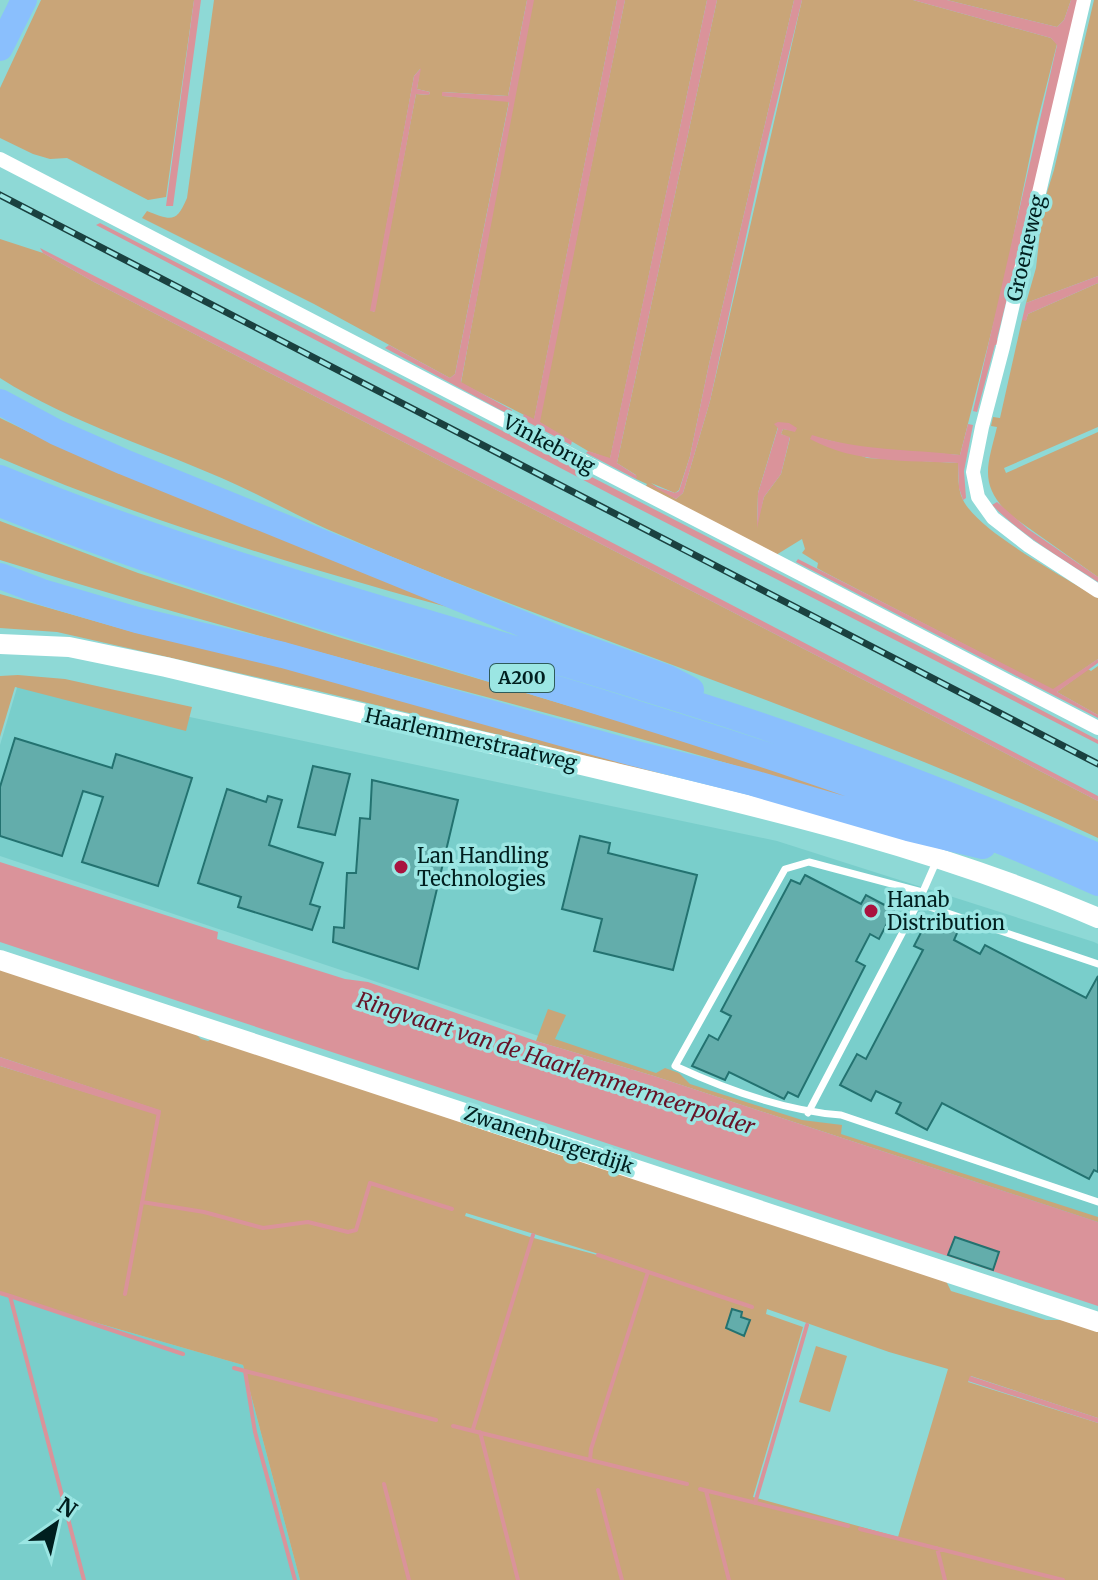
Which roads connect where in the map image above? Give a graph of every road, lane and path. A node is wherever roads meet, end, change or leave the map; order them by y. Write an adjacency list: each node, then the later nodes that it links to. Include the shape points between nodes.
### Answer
1 (24, 0): 3 (highway)
2 (1084, 0): 9 (street, Groeneweg, via 973,472 978,497 989,513)
3 (0, 48)
4 (0, 159): 12 (street, Vinkebrug)
5 (0, 402): 11 (highway, A200, via 124,462 668,678)
6 (0, 478): 11 (highway, A200, via 201,553)
7 (0, 504): 14 (highway, A200, via 194,577 832,776)
8 (0, 576): 14 (highway, A200, via 137,620 283,655 957,842)
9 (1098, 591)
10 (0, 644): 15 (street, Haarlemmerstraatweg, via 69,647 166,667 776,811)
11 (758, 725): 13 (highway, A200)
12 (1098, 728)
13 (1098, 856)
14 (1041, 857): 16 (highway, A200)
15 (937, 859): 17 (lane); 19 (street, Haarlemmerstraatweg)
16 (1098, 883)
17 (922, 892): 18 (lane); 22 (lane, via 809,862 785,869 675,1066 713,1084)
18 (918, 903): 21 (lane); 22 (lane)
19 (1098, 918)
20 (0, 960): 24 (street, Zwanenburgerdijk)
21 (1098, 964)
22 (808, 1113): 23 (lane, via 841,1115)
23 (1098, 1202)
24 (1098, 1322)

